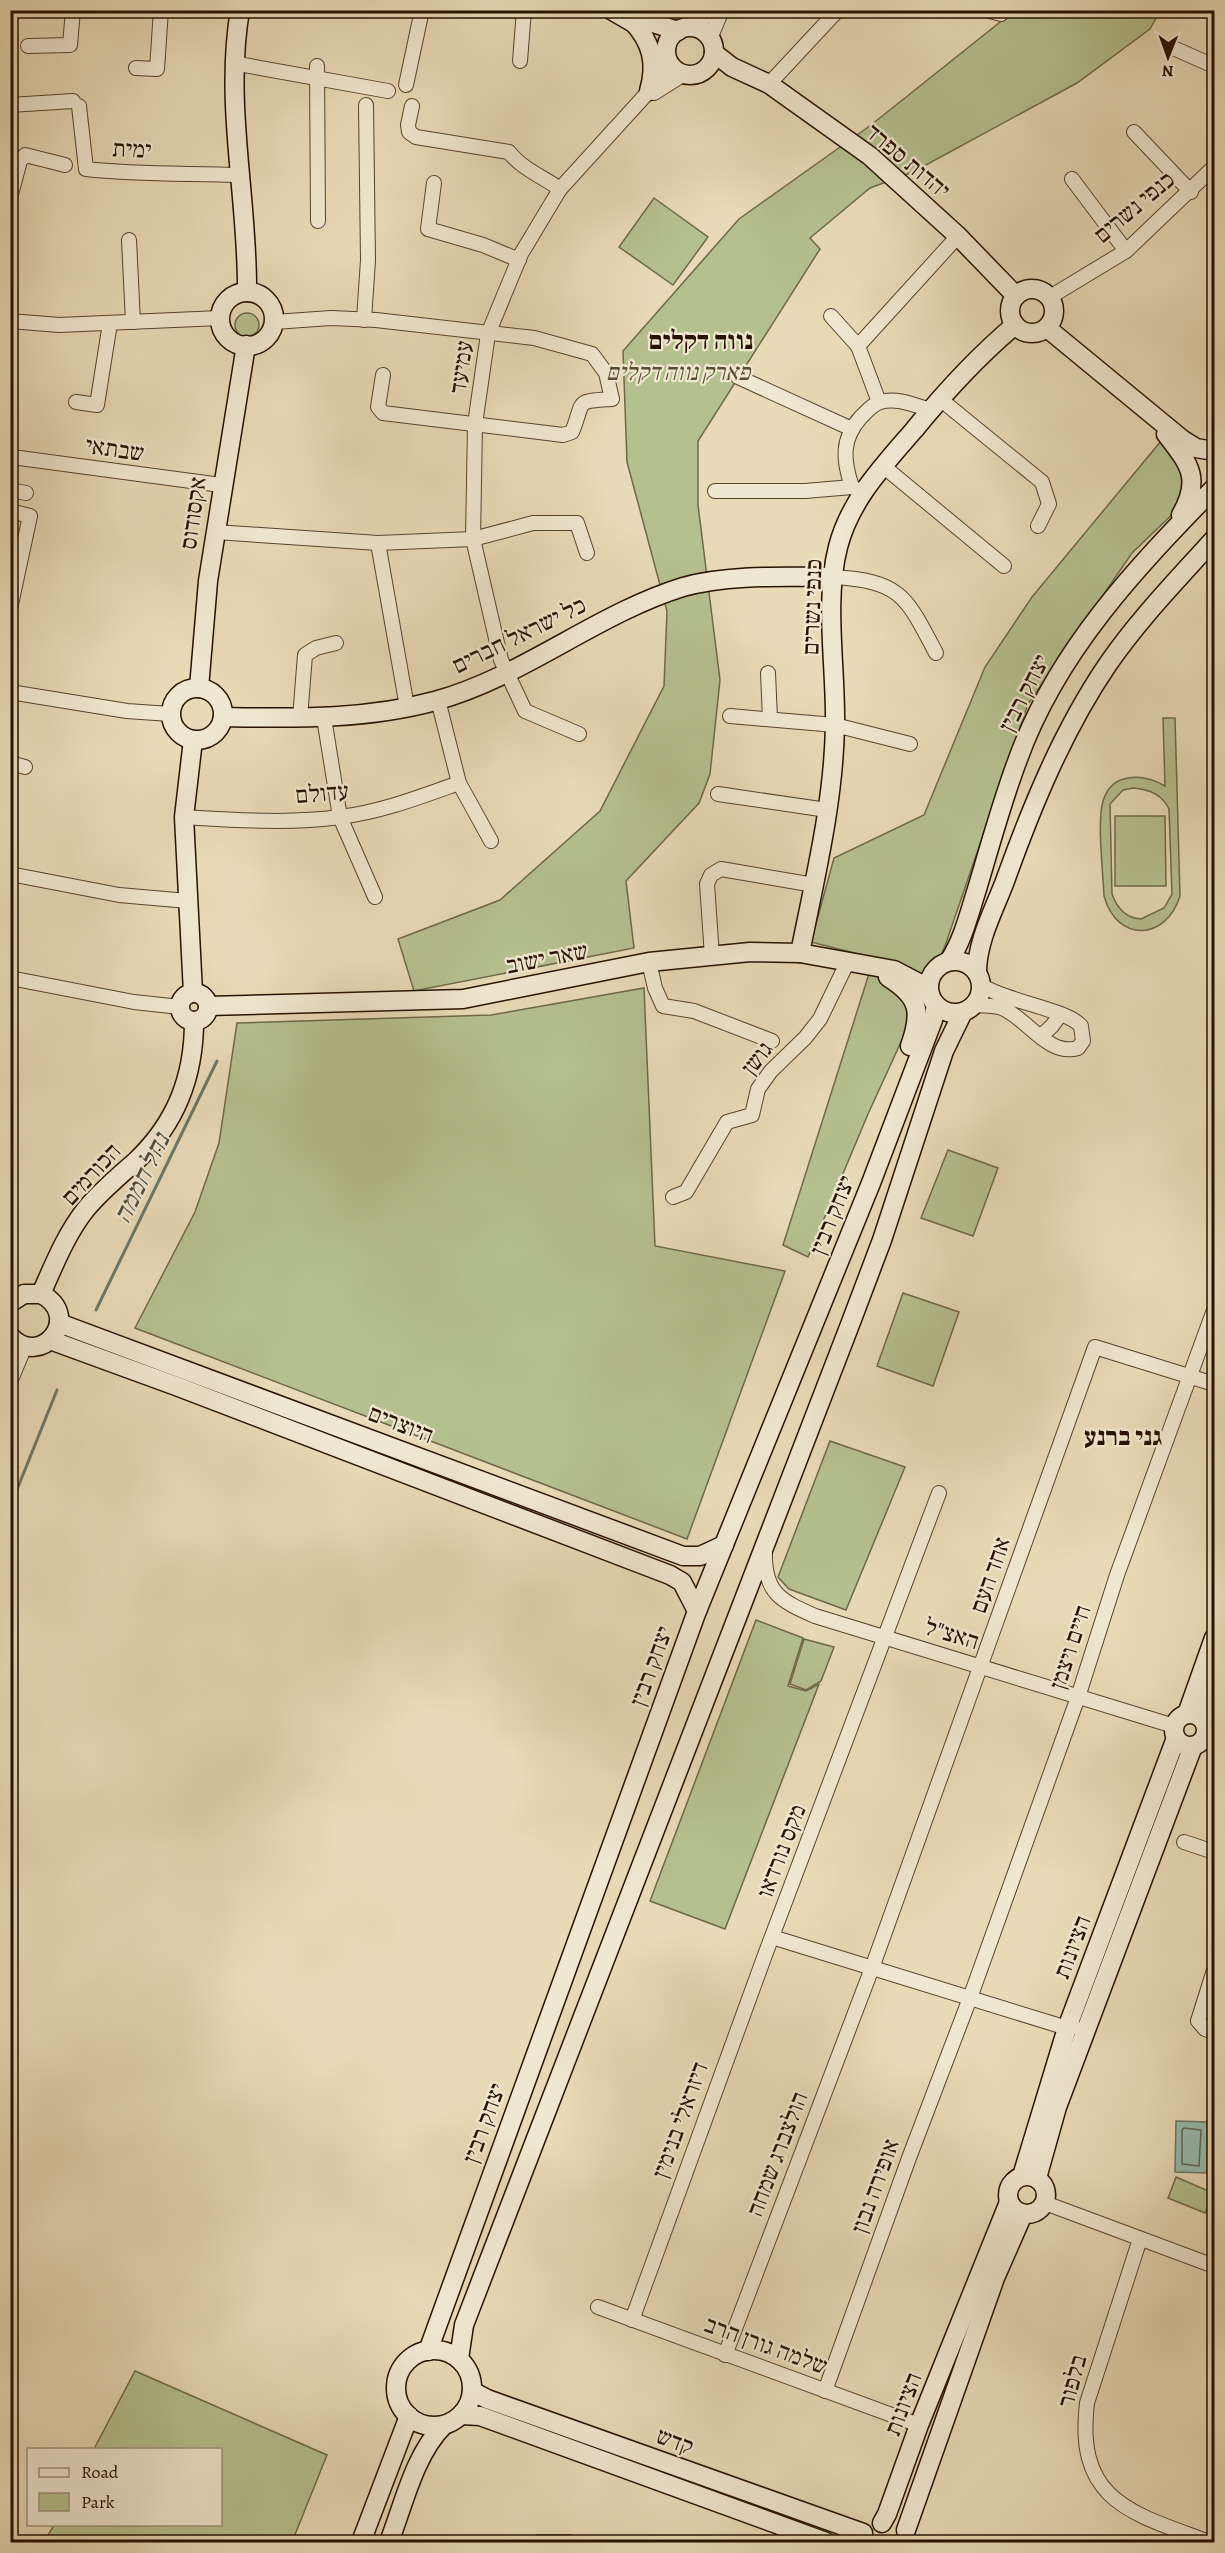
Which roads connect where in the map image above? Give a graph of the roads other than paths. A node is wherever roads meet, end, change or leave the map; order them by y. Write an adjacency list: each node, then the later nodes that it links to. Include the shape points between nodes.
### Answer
1 (73, 10): 15 (street, via 70,45)
2 (161, 10): 22 (street, via 157,69)
3 (240, 10): 20 (street)
4 (422, 10): 25 (street)
5 (524, 10): 18 (street)
6 (610, 10): 13 (street)
7 (615, 10): 14 (street)
8 (714, 10): 14 (street)
9 (722, 10): 17 (street)
10 (838, 10): 24 (street)
11 (986, 10): 12 (street)
12 (1001, 14)
13 (632, 21): 19 (street, via 652,34); 27 (street, via 647,40 653,58)
14 (685, 29): 17 (street, via 703,32); 19 (street, via 669,41)
15 (28, 46)
16 (1171, 47): 21 (street)
17 (710, 53): 19 (street, via 694,75); 24 (street, יהדות ספרד, via 726,69)
18 (520, 62)
19 (674, 62): 27 (street, עמיעד); 31 (street, עמיעד)
20 (232, 63): 23 (street); 35 (street)
21 (1215, 66)
22 (136, 68)
23 (316, 72): 26 (street); 41 (street)
24 (763, 81): 42 (street, יהדות ספרד, via 870,156)
25 (406, 84)
26 (388, 91)
27 (649, 91): 31 (street, עמיעד)
28 (10, 105): 35 (street, ימית, via 76,104 86,169 125,174)
29 (366, 105): 51 (street, via 368,260)
30 (412, 106): 38 (street, via 408,125 409,132 416,137 509,152 517,162)
31 (632, 108): 38 (street, עמיעד)
32 (1134, 132): 39 (street)
33 (65, 165): 40 (street, via 25,155)
34 (1215, 167): 39 (street, כנפי נשרים)
35 (241, 175): 46 (street)
36 (1072, 179): 44 (street)
37 (434, 183): 45 (street, via 428,229)
38 (560, 189): 45 (street, עמיעד)
39 (1191, 192): 44 (street, כנפי נשרים)
40 (10, 198)
41 (318, 220)
42 (958, 236): 47 (street, יהדות ספרד); 60 (street)
43 (129, 240): 53 (street)
44 (1126, 251): 48 (street, כנפי נשרים)
45 (519, 260): 58 (street, עמיעד)
46 (247, 292): 50 (street, via 228,300); 54 (street, via 267,301)
47 (1016, 296): 48 (street, via 1033,289); 56 (street, via 1010,310)
48 (1050, 297): 57 (street, via 1054,316)
49 (831, 316): 60 (street)
50 (220, 318): 53 (street); 59 (street, via 225,334)
51 (364, 320): 54 (street); 58 (street)
52 (10, 321): 55 (street, via 58,325)
53 (133, 322): 55 (street)
54 (274, 322): 59 (street, via 261,341)
55 (110, 323): 63 (street, שבתאי, via 97,405)
56 (1015, 325): 57 (street, via 1030,333); 65 (street, כנפי נשרים, via 983,352)
57 (1047, 328): 66 (street)
58 (488, 334): 67 (street, עמיעד); 67 (street, via 534,338 592,354 606,373 612,399 583,402 568,434)
59 (246, 345): 72 (street, אקסודוס)
60 (858, 346): 64 (street)
61 (383, 375): 67 (street, via 378,407 383,413)
62 (738, 377): 68 (street)
63 (76, 402)
64 (879, 402): 65 (street); 68 (street)
65 (935, 404): 71 (street, כנפי נשרים); 79 (street, via 1042,482 1049,504)
66 (1154, 418): 69 (street, via 1196,448); 80 (street, via 1188,464 1193,482 1186,506)
67 (476, 424): 82 (street, עמיעד)
68 (852, 429): 75 (street, via 844,456)
69 (1215, 451)
70 (10, 466): 72 (street, שבתאי, via 12,458)
71 (883, 466): 75 (street, כנפי נשרים); 87 (street)
72 (221, 485): 81 (street, אקסודוס)
73 (1215, 488): 80 (street, יצחק רבין)
74 (10, 489): 77 (street)
75 (857, 489): 76 (street); 88 (street, כנפי נשרים)
76 (715, 490)
77 (26, 493)
78 (10, 511): 89 (street, via 30,516)
79 (1038, 526)
80 (1172, 531): 124 (street, יצחק רבין, via 1094,621 1050,687 1018,759 967,920)
81 (215, 532): 84 (street); 94 (street, אקסודוס)
82 (473, 539): 84 (street); 86 (street, via 533,523 577,523); 92 (street, עמיעד, via 501,660)
83 (1215, 539): 85 (street)
84 (378, 543): 97 (street)
85 (1207, 550): 127 (street, via 1114,655 1080,711 1027,821 981,947)
86 (587, 553)
87 (1004, 566)
88 (832, 577): 91 (street, via 862,579 889,588 911,604); 92 (street, כל ישראל חברים, via 770,577 686,586 620,612); 104 (street, כנפי נשרים)
89 (10, 609)
90 (336, 643): 101 (street, via 305,655)
91 (936, 653)
92 (509, 671): 96 (street, כל ישראל חברים); 105 (street, עמיעד, via 525,711)
93 (768, 673): 103 (street)
94 (199, 688): 98 (street, via 182,692); 100 (street, via 217,698)
95 (11, 693): 98 (street)
96 (438, 700): 97 (street, כל ישראל חברים); 110 (street)
97 (407, 707): 102 (street, כל ישראל חברים)
98 (170, 714): 106 (street, via 179,734)
99 (730, 716): 103 (street)
100 (223, 717): 101 (street, כל ישראל חברים); 106 (street, via 216,732)
101 (300, 718): 102 (street, כל ישראל חברים)
102 (324, 718): 114 (street)
103 (770, 719): 104 (street)
104 (836, 725): 107 (street); 112 (street, כנפי נשרים)
105 (579, 734)
106 (193, 740): 113 (street)
107 (910, 744)
108 (10, 763): 109 (street)
109 (26, 767)
110 (459, 783): 114 (street, עדולם, via 398,805); 115 (street)
111 (718, 794): 112 (street)
112 (827, 810): 117 (street, כנפי נשרים)
113 (184, 817): 114 (street, עדולם); 119 (street)
114 (340, 817): 118 (street)
115 (491, 841)
116 (10, 874): 119 (street, via 119,895)
117 (814, 885): 120 (street, כנפי נשרים); 121 (street, via 721,869 711,875 707,884)
118 (375, 897)
119 (188, 901): 128 (street)
120 (800, 953): 121 (street, שאר ישוב); 123 (street, שאר ישוב)
121 (712, 956): 122 (street, שאר ישוב)
122 (649, 962): 130 (street, שאר ישוב, via 463,999); 136 (street, גושן, via 663,1006 694,1011)
123 (857, 962): 125 (street, שאר ישוב); 137 (street, via 906,990 917,1010); 138 (street, גושן, via 805,1038 758,1089 752,1115 727,1122 686,1192)
124 (945, 963): 125 (street, שאר ישוב); 127 (street, via 967,964); 129 (street, via 929,981)
125 (894, 970): 129 (street, שאר ישוב, via 917,982)
126 (10, 978): 131 (street)
127 (979, 979): 132 (street, via 980,996); 133 (street, via 1011,1000)
128 (193, 993): 130 (street, via 204,997); 131 (street, via 183,999)
129 (933, 1000): 132 (street, via 951,1013); 137 (street, יצחק רבין)
130 (208, 1006): 134 (street, via 206,1015)
131 (180, 1007): 134 (street, via 186,1018)
132 (968, 1009): 135 (street, via 1003,1009); 149 (street, via 944,1051 882,1240)
133 (1060, 1014): 135 (street); 135 (street, via 1081,1026 1082,1045 1065,1049)
134 (194, 1021): 139 (street, הכורמים, via 190,1071 173,1115 159,1137 87,1208 67,1238)
135 (1041, 1036)
136 (772, 1041)
137 (894, 1120): 150 (street, יצחק רבין)
138 (674, 1197)
139 (41, 1294): 140 (street); 142 (street, via 57,1308)
140 (12, 1299)
141 (1215, 1310): 145 (street, חיים ויצמן)
142 (59, 1323): 143 (street); 150 (street, היוצרים, via 690,1558)
143 (50, 1340): 144 (street, via 38,1346); 151 (street, היוצרים, via 682,1582)
144 (18, 1341): 146 (street)
145 (1190, 1376): 147 (street, אחד העם); 154 (street, אחד העם, via 1095,1347); 156 (street, חיים ויצמן, via 1116,1575)
146 (10, 1382)
147 (1215, 1384)
148 (939, 1493): 152 (street, מקס נורדאו)
149 (767, 1539): 152 (street, האצ"ל, via 767,1576 777,1596 815,1616); 178 (street, via 464,2325)
150 (724, 1545): 151 (street, יצחק רבין)
151 (697, 1611): 176 (street, יצחק רבין)
152 (883, 1638): 154 (street, האצ"ל); 161 (street, מקס נורדאו)
153 (1215, 1638): 157 (street, הציונות)
154 (981, 1668): 156 (street, האצ"ל); 162 (street, אחד העם)
155 (1215, 1678): 157 (street, הציונות)
156 (1078, 1697): 157 (street, האצ"ל); 164 (street, חיים ויצמן)
157 (1185, 1724): 158 (street, via 1207,1727); 158 (street, via 1183,1744); 166 (street, הציונות)
158 (1204, 1740): 165 (street, הציונות)
159 (1184, 1842): 160 (street)
160 (1215, 1852)
161 (772, 1937): 162 (street, מקס נורדאו); 175 (street, דיזראלי בנימין)
162 (872, 1968): 164 (street, מקס נורדאו); 177 (street, הולצברג שמחה)
163 (1215, 1970): 167 (street, via 1198,2021)
164 (970, 1998): 166 (street, מקס נורדאו); 180 (street, אופירה נבון)
165 (1095, 2008): 166 (street, via 1078,2025); 168 (street, הציונות)
166 (1067, 2028): 168 (street, via 1070,2050); 169 (street, הציונות)
167 (1215, 2032)
168 (1057, 2108): 169 (street, הציונות)
169 (1030, 2177): 170 (street, via 1045,2186); 171 (street, via 1011,2185)
170 (1045, 2203): 171 (street, via 1036,2212); 172 (street)
171 (1016, 2208): 184 (street, הציונות); 186 (street, הציונות)
172 (1140, 2239): 173 (street); 193 (street, בלפור, via 1087,2403 1084,2431 1088,2454 1095,2478 1116,2502 1138,2516)
173 (1215, 2266)
174 (598, 2307): 175 (street, שלמה גורן הרב)
175 (632, 2320): 177 (street, שלמה גורן הרב)
176 (428, 2351): 178 (street, via 448,2353); 182 (street, via 414,2355 399,2372 396,2394)
177 (725, 2355): 180 (street, שלמה גורן הרב)
178 (459, 2359): 179 (street, via 472,2379)
179 (472, 2391): 181 (street); 187 (street, קדש)
180 (825, 2391): 184 (street, שלמה גורן הרב)
181 (461, 2415): 183 (street); 192 (street, קדש, via 480,2416)
182 (409, 2416): 183 (street, via 432,2426); 188 (street)
183 (444, 2425): 189 (street, via 419,2463)
184 (919, 2425): 185 (street, הציונות)
185 (882, 2523): 186 (street, via 892,2523); 187 (street)
186 (910, 2536)
187 (860, 2538)
188 (361, 2542)
189 (389, 2542)
190 (539, 2542): 191 (street)
191 (569, 2542)
192 (826, 2542)
193 (1209, 2542)

